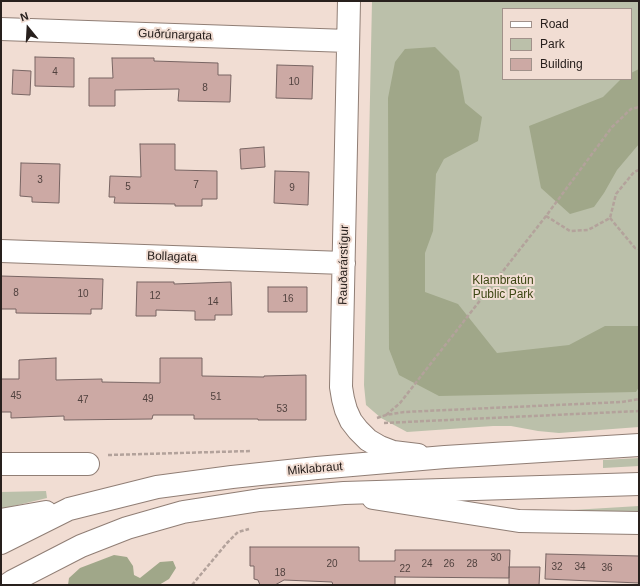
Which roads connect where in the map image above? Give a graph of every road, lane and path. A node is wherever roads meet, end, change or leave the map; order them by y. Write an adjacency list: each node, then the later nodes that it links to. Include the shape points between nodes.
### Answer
1 (349, 1): 3 (main road, Rauðarárstígur)
2 (1, 29): 3 (main road, Guðrúnargata)
3 (348, 40): 10 (main road, Rauðarárstígur)
4 (639, 107): 6 (path, via 631,109 612,127)
5 (639, 170): 7 (path, via 634,172 616,194)
6 (546, 216): 7 (path, via 570,231 588,230); 13 (path, via 400,403)
7 (610, 218): 8 (path, via 635,248)
8 (639, 249)
9 (1, 251): 10 (main road, Bollagata)
10 (344, 263): 15 (main road, Rauðarárstígur, via 341,387 351,420)
11 (639, 399): 13 (path)
12 (639, 411): 14 (path)
13 (386, 415): 15 (path)
14 (381, 423)
15 (365, 425): 18 (main road, Rauðarárstígur, via 368,440 380,447 393,452)
16 (639, 445): 18 (main road, Miklabraut)
17 (254, 451): 20 (path, via 102,455)
18 (445, 457): 23 (main road, Miklabraut, via 239,476 158,487)
19 (1, 464): 20 (main road)
20 (88, 464)
21 (639, 484): 22 (main road)
22 (344, 493): 25 (main road, via 519,521); 28 (main road, via 260,500 183,512 127,528 81,546)
23 (69, 508): 24 (main road); 27 (main road, Miklabraut)
24 (1, 520)
25 (639, 523)
26 (249, 529): 29 (path, via 238,532)
27 (1, 543)
28 (7, 585)
29 (192, 585)

